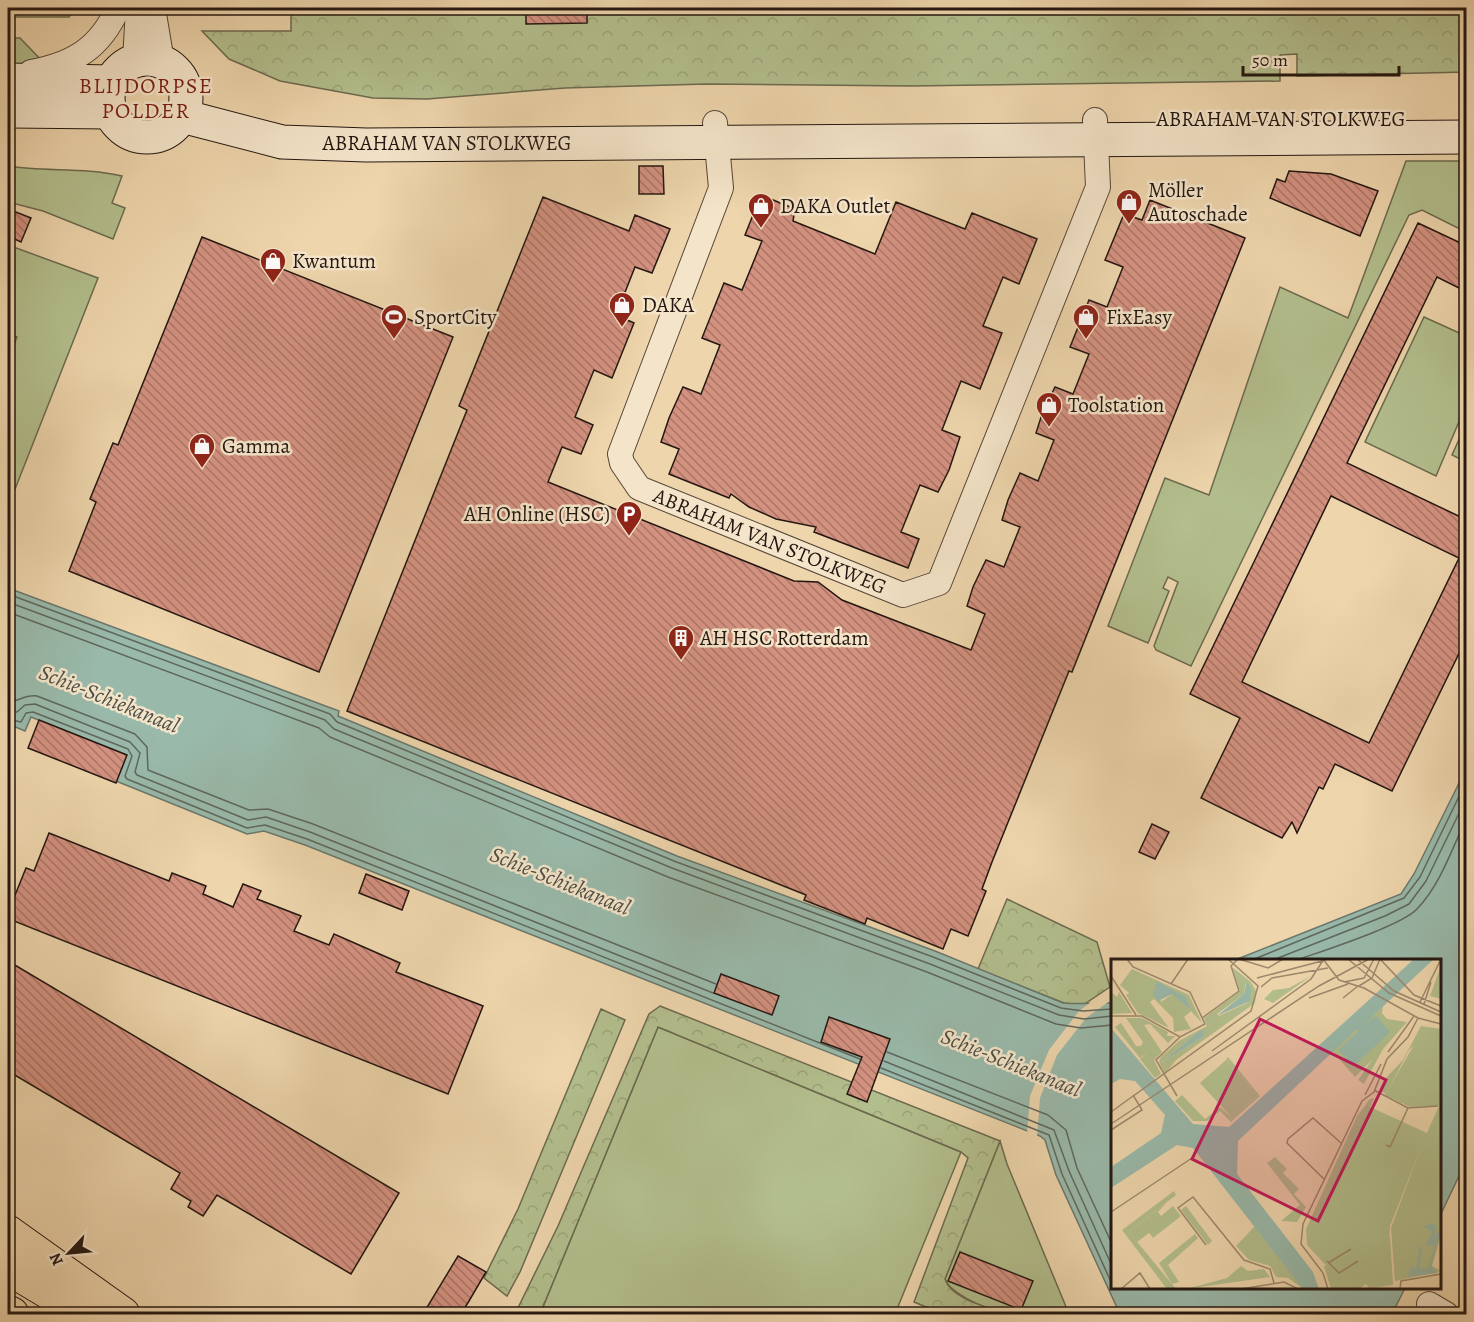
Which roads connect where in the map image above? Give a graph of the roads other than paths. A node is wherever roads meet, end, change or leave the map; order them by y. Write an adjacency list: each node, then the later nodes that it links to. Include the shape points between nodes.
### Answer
1 (118, 8): 4 (street, via 107,32 80,55 56,67)
2 (138, 8): 5 (street)
3 (153, 8): 5 (street)
4 (8, 78): 5 (street)
5 (130, 79): 6 (street, via 179,75); 6 (street, via 124,129 144,137 168,131); 7 (street)
6 (184, 106): 10 (street, ABRAHAM VAN STOLKWEG, via 282,142 366,145)
7 (8, 111)
8 (1467, 120): 9 (street, ABRAHAM VAN STOLKWEG)
9 (1096, 130): 10 (street, ABRAHAM VAN STOLKWEG); 10 (street, ABRAHAM VAN STOLKWEG, via 1098,187 939,583 903,595 639,488 622,463 620,454 721,188); 11 (street, ABRAHAM VAN STOLKWEG)
10 (715, 132)
11 (1467, 137)
12 (8, 1232): 17 (highway)
13 (8, 1269): 16 (highway)
14 (8, 1312): 15 (highway)
15 (12, 1314)
16 (85, 1314)
17 (123, 1314)

